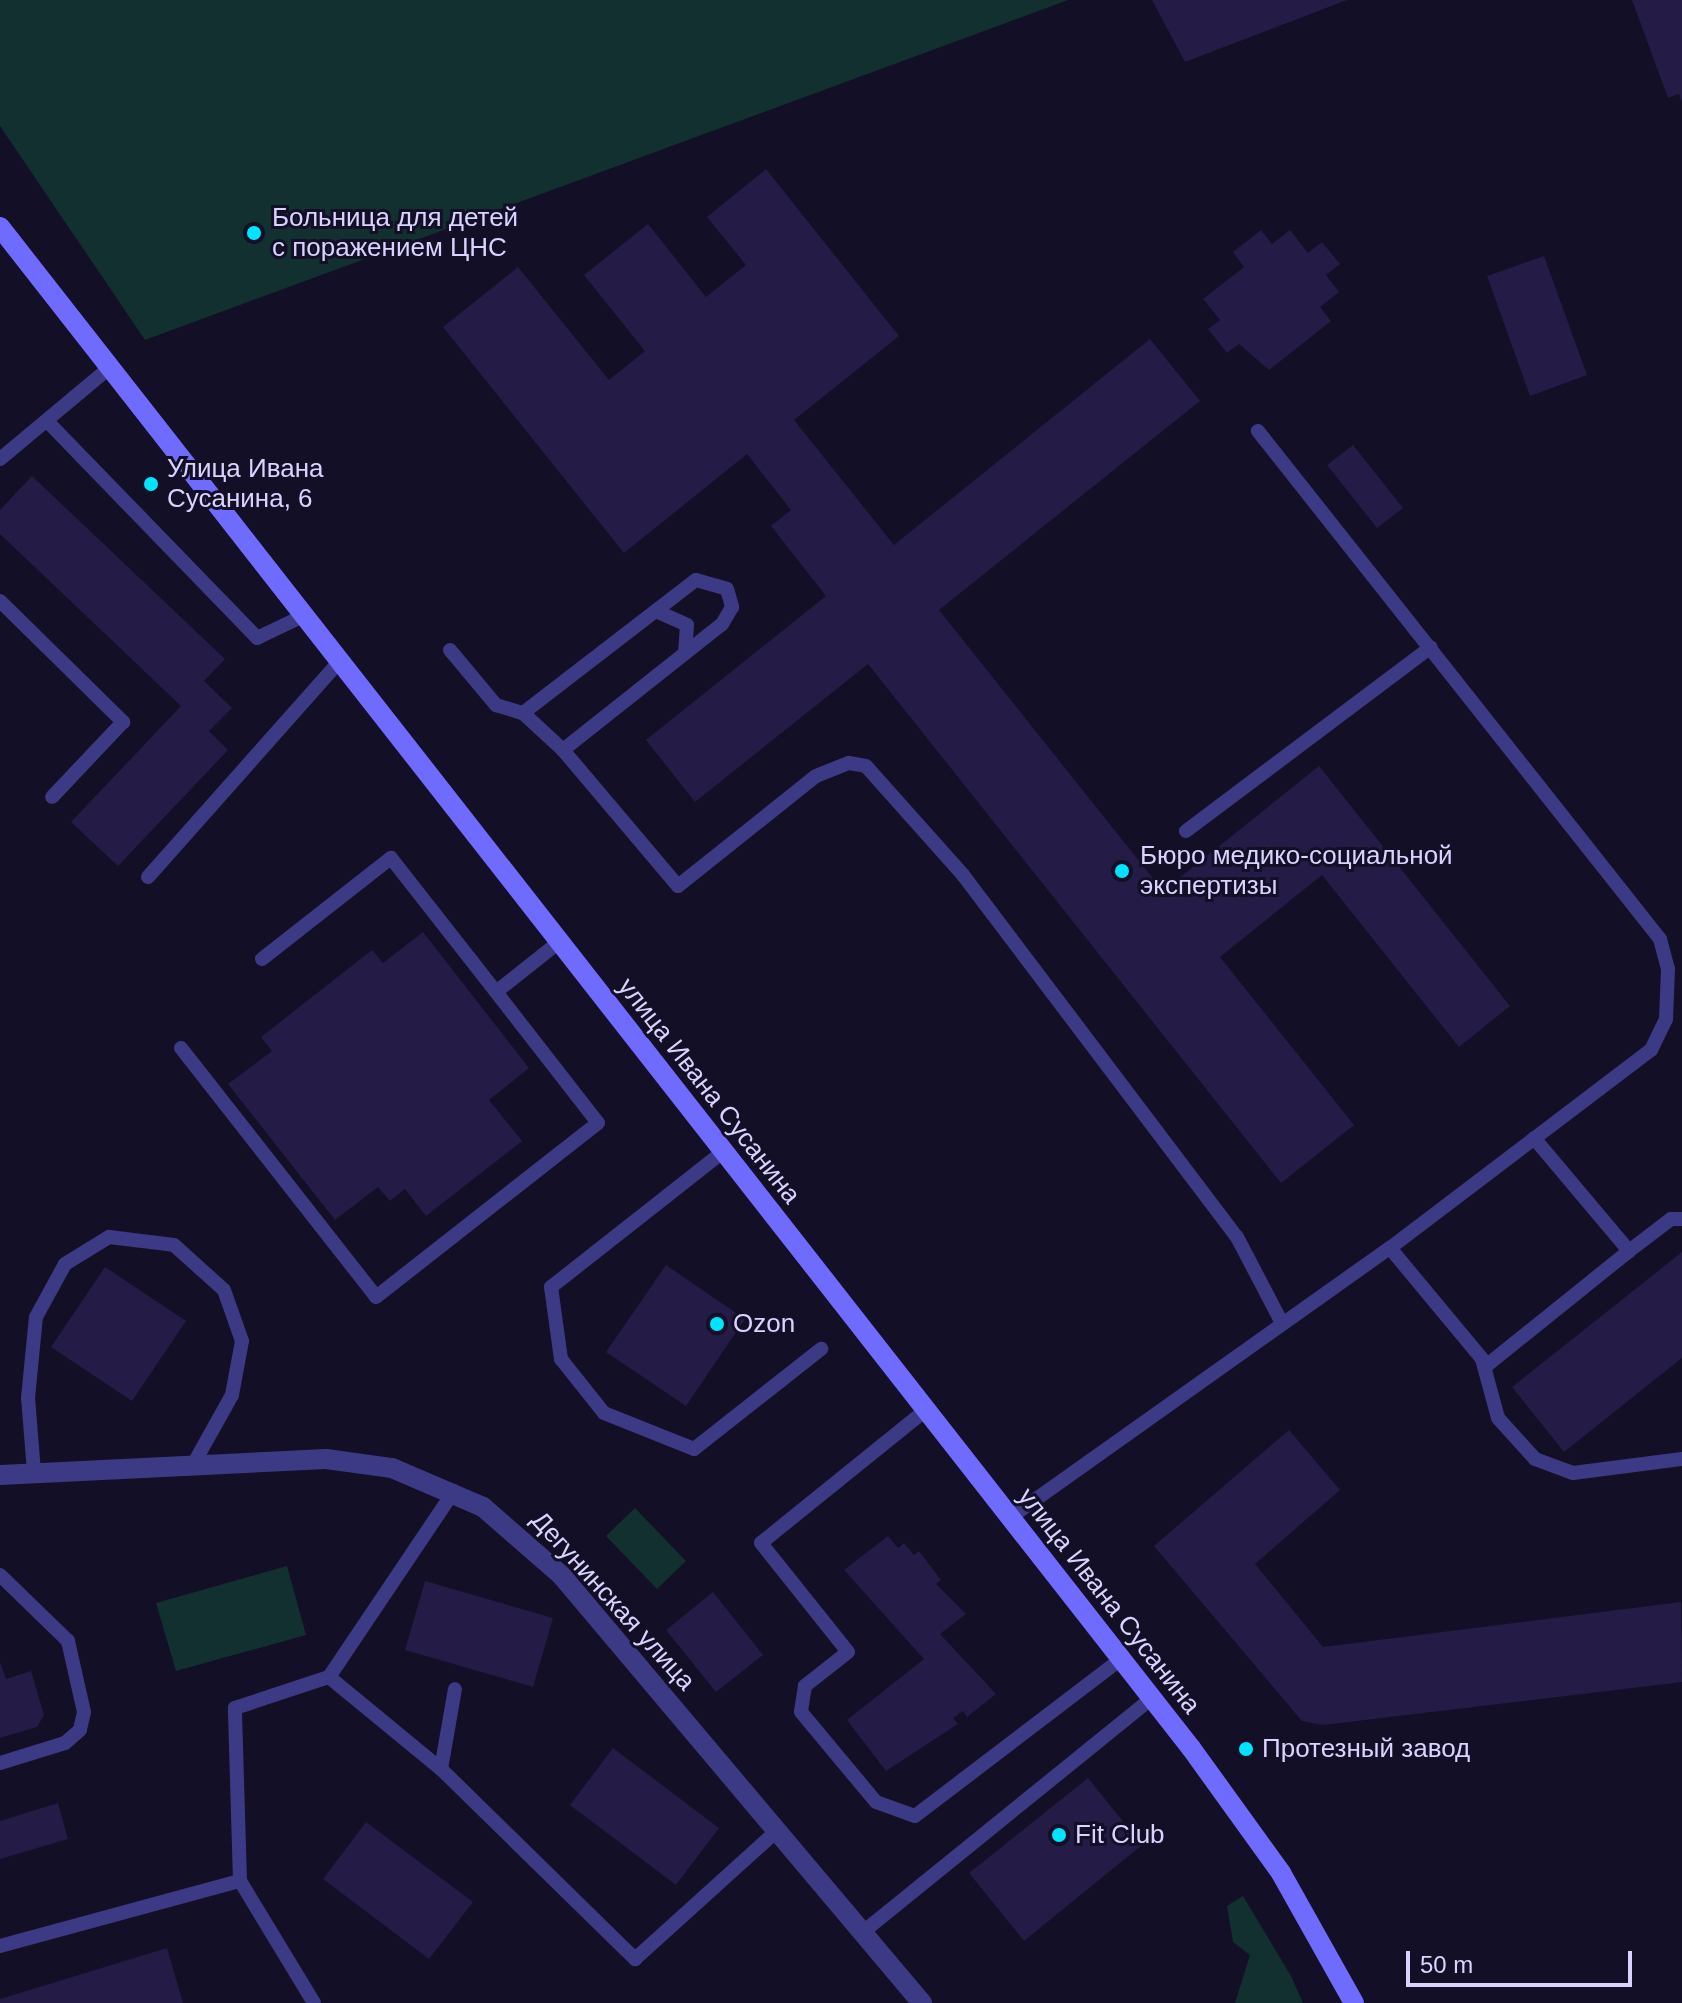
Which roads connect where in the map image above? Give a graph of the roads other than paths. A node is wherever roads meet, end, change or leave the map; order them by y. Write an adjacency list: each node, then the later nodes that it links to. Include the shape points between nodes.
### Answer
1 (0, 227): 2 (street, улица Ивана Сусанина)
2 (108, 369): 3 (lane); 8 (street, улица Ивана Сусанина)
3 (47, 421): 5 (lane); 8 (lane, via 257,638)
4 (1258, 431): 9 (lane)
5 (0, 459)
6 (0, 601): 15 (lane, via 123,722)
7 (656, 611): 11 (lane, via 687,625); 11 (lane, via 696,580 727,589 729,616); 13 (lane)
8 (303, 616): 12 (street, улица Ивана Сусанина)
9 (1431, 647): 16 (lane); 22 (lane, via 1660,939 1668,969 1666,1019 1651,1050)
10 (450, 650): 13 (lane, via 496,705)
11 (685, 653): 14 (lane)
12 (339, 662): 17 (lane); 18 (street, улица Ивана Сусанина)
13 (523, 713): 14 (lane)
14 (563, 750): 27 (lane, via 678,886 816,776 849,763 866,766 963,875 1237,1237)
15 (52, 797)
16 (1186, 831)
17 (148, 877)
18 (559, 942): 20 (lane); 23 (street, улица Ивана Сусанина)
19 (262, 959): 20 (lane, via 391,858)
20 (496, 992): 21 (lane, via 598,1123 376,1297)
21 (181, 1048)
22 (1534, 1138): 25 (lane); 26 (lane)
23 (724, 1151): 28 (lane, via 551,1287 561,1359 604,1413 694,1449); 30 (street, улица Ивана Сусанина)
24 (1682, 1219): 26 (lane, via 1671,1219)
25 (1390, 1248): 27 (lane); 29 (lane)
26 (1629, 1251): 29 (lane)
27 (1281, 1321): 36 (lane)
28 (821, 1349)
29 (1486, 1366): 31 (lane, via 1498,1418 1550,1469)
30 (927, 1409): 36 (street, улица Ивана Сусанина); 38 (lane, via 761,1543 848,1652 805,1686 801,1712 876,1802 915,1816)
31 (1682, 1459)
32 (194, 1463): 33 (street, Дегунинская улица); 33 (lane, via 232,1395 242,1341 224,1290 174,1245 109,1237 65,1264 36,1317 28,1398); 35 (street, Дегунинская улица, via 359,1462)
33 (34, 1472): 34 (street, Дегунинская улица)
34 (0, 1475)
35 (454, 1491): 39 (lane); 44 (street, Дегунинская улица, via 540,1552)
36 (1011, 1517): 38 (street, улица Ивана Сусанина)
37 (0, 1575): 42 (lane, via 68,1641 84,1712 80,1730 65,1743)
38 (1121, 1659): 41 (street, улица Ивана Сусанина)
39 (329, 1677): 43 (lane); 45 (lane, via 235,1708)
40 (455, 1689): 43 (lane)
41 (1152, 1698): 46 (lane); 50 (street, улица Ивана Сусанина, via 1281,1873)
42 (0, 1763)
43 (441, 1769): 44 (lane, via 635,1959)
44 (778, 1830): 46 (street, Дегунинская улица)
45 (240, 1881): 47 (lane); 48 (lane)
46 (863, 1932): 49 (street, Дегунинская улица)
47 (0, 1946)
48 (314, 2003)
49 (922, 2003)
50 (1354, 2003)

